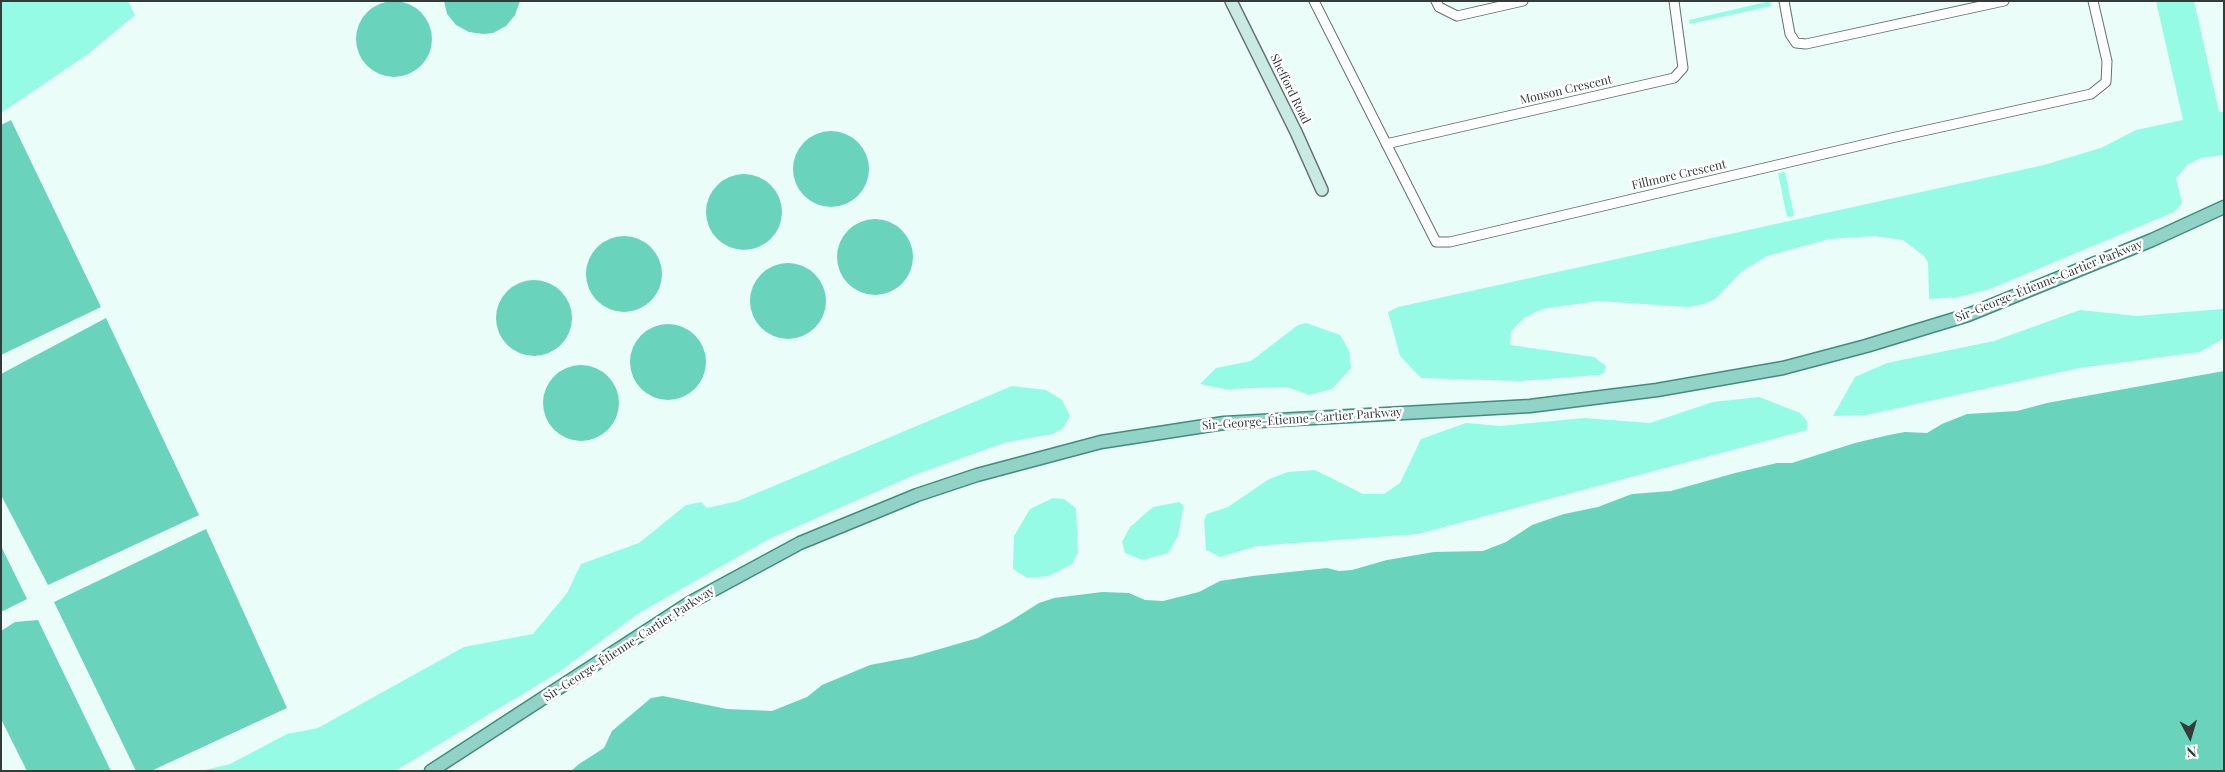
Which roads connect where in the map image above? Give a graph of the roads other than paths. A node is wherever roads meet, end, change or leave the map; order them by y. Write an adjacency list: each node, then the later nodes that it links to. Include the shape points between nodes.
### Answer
1 (1231, 1): 10 (street, Shefford Road)
2 (1314, 1): 9 (street, Fillmore Crescent)
3 (1436, 1): 4 (street, via 1439,7 1457,16)
4 (1522, 1)
5 (1674, 1): 9 (street, Monson Crescent, via 1683,68 1674,78)
6 (1784, 1): 7 (street, via 1790,34 1796,43 1806,44)
7 (2004, 1)
8 (2093, 1): 9 (street, Fillmore Crescent, via 2107,61 2106,82 2091,94 1450,242 1436,242)
9 (1386, 144)
10 (1322, 190)
11 (2224, 207): 12 (main road, Sir-George-Étienne-Cartier Parkway, via 1968,315 1783,368 1657,390 1530,406 1224,423 1110,440 977,475 917,494 800,543 766,561 691,602)
12 (431, 771)

